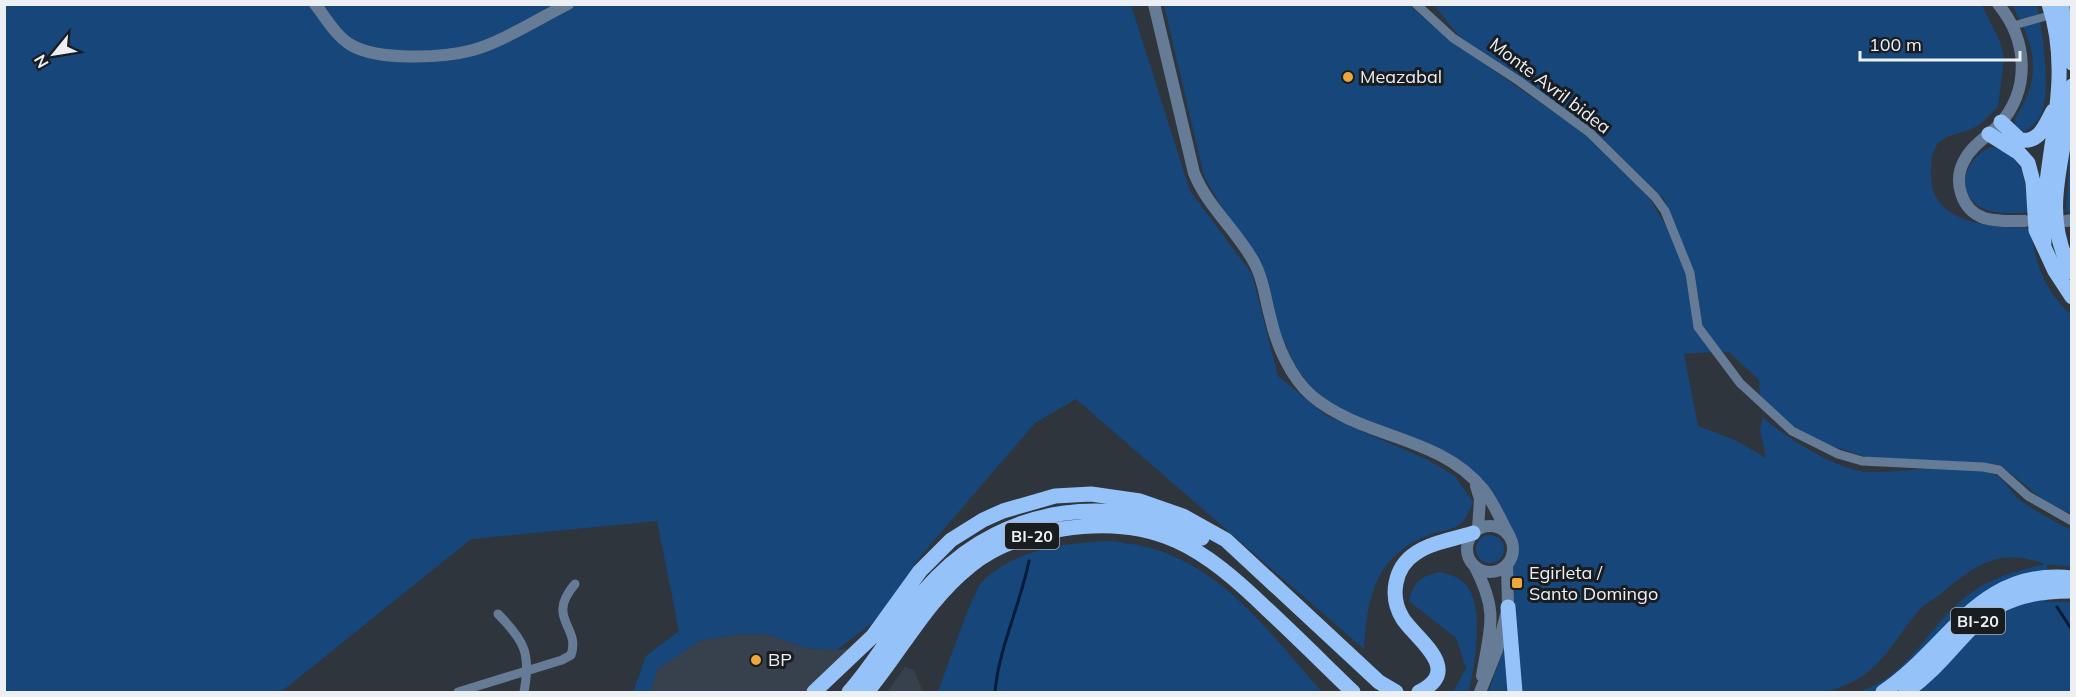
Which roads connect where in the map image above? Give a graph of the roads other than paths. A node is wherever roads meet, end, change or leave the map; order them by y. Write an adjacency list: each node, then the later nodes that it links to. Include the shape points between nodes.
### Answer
1 (315, 4): 2 (street, via 342,39 353,46 399,56 475,50)
2 (568, 4)
3 (1154, 4): 19 (street, via 1194,173 1202,192 1256,264 1279,345 1291,370 1310,394 1329,409 1439,453)
4 (1416, 4): 20 (street, Monte Avril bidea, via 1453,38 1589,132 1655,197 1665,211 1690,273 1698,327 1740,383 1792,431 1839,454 1872,463 1999,470 2028,496)
5 (1998, 4): 9 (street)
6 (2049, 4): 12 (main road, via 2060,55)
7 (2061, 4): 10 (main road)
8 (2072, 9): 9 (street)
9 (2016, 25): 13 (street, via 2023,78)
10 (2072, 63)
11 (2072, 87): 17 (main road, via 2054,204 2058,242)
12 (2059, 100): 13 (main road, via 2034,139 2020,140); 16 (main road, via 2043,210)
13 (2001, 122): 14 (street)
14 (1993, 137): 15 (street, via 1964,161 1959,176 1962,196 1966,205 1983,218); 16 (main road, via 2028,163 2036,230)
15 (2025, 221)
16 (2044, 243): 18 (main road)
17 (2072, 272)
18 (2072, 297)
19 (1473, 479): 21 (street, via 1480,499); 22 (street)
20 (2072, 521)
21 (1475, 531): 22 (street, via 1495,527); 24 (street, via 1466,551); 43 (main road, via 1417,552 1397,578 1395,594 1404,620 1430,648 1437,664 1431,683)
22 (1510, 537): 23 (street, via 1513,554)
23 (1507, 565): 24 (street, via 1491,573); 28 (street)
24 (1475, 567): 44 (street, via 1491,606)
25 (2072, 578): 46 (main road, BI-20, via 2030,579 1986,598)
26 (575, 584): 33 (street, via 564,597 561,611 574,647 571,655)
27 (2072, 591): 47 (main road, BI-20, via 2034,593 1991,610)
28 (1508, 607): 44 (street); 45 (main road)
29 (1294, 612): 31 (main road); 37 (main road, BI-20, via 1241,563 1186,529 1121,511 1074,511 1007,529 951,562); 41 (main road, BI-20)
30 (498, 614): 33 (street, via 521,638)
31 (1323, 630): 36 (main road, via 1246,556 1183,516 1140,501 1091,494 1055,496 1003,511 951,540 920,571 873,636); 42 (main road)
32 (1292, 631): 38 (main road, BI-20, via 1222,567 1184,543 1136,528 1089,525 1016,541 972,564 929,608); 39 (main road); 40 (main road, BI-20)
33 (528, 671): 34 (street); 35 (street)
34 (458, 693)
35 (525, 693)
36 (814, 693)
37 (849, 693)
38 (867, 693)
39 (1343, 693)
40 (1353, 693)
41 (1376, 693)
42 (1396, 693)
43 (1419, 693)
44 (1480, 693)
45 (1515, 693)
46 (1883, 693)
47 (1906, 693)

